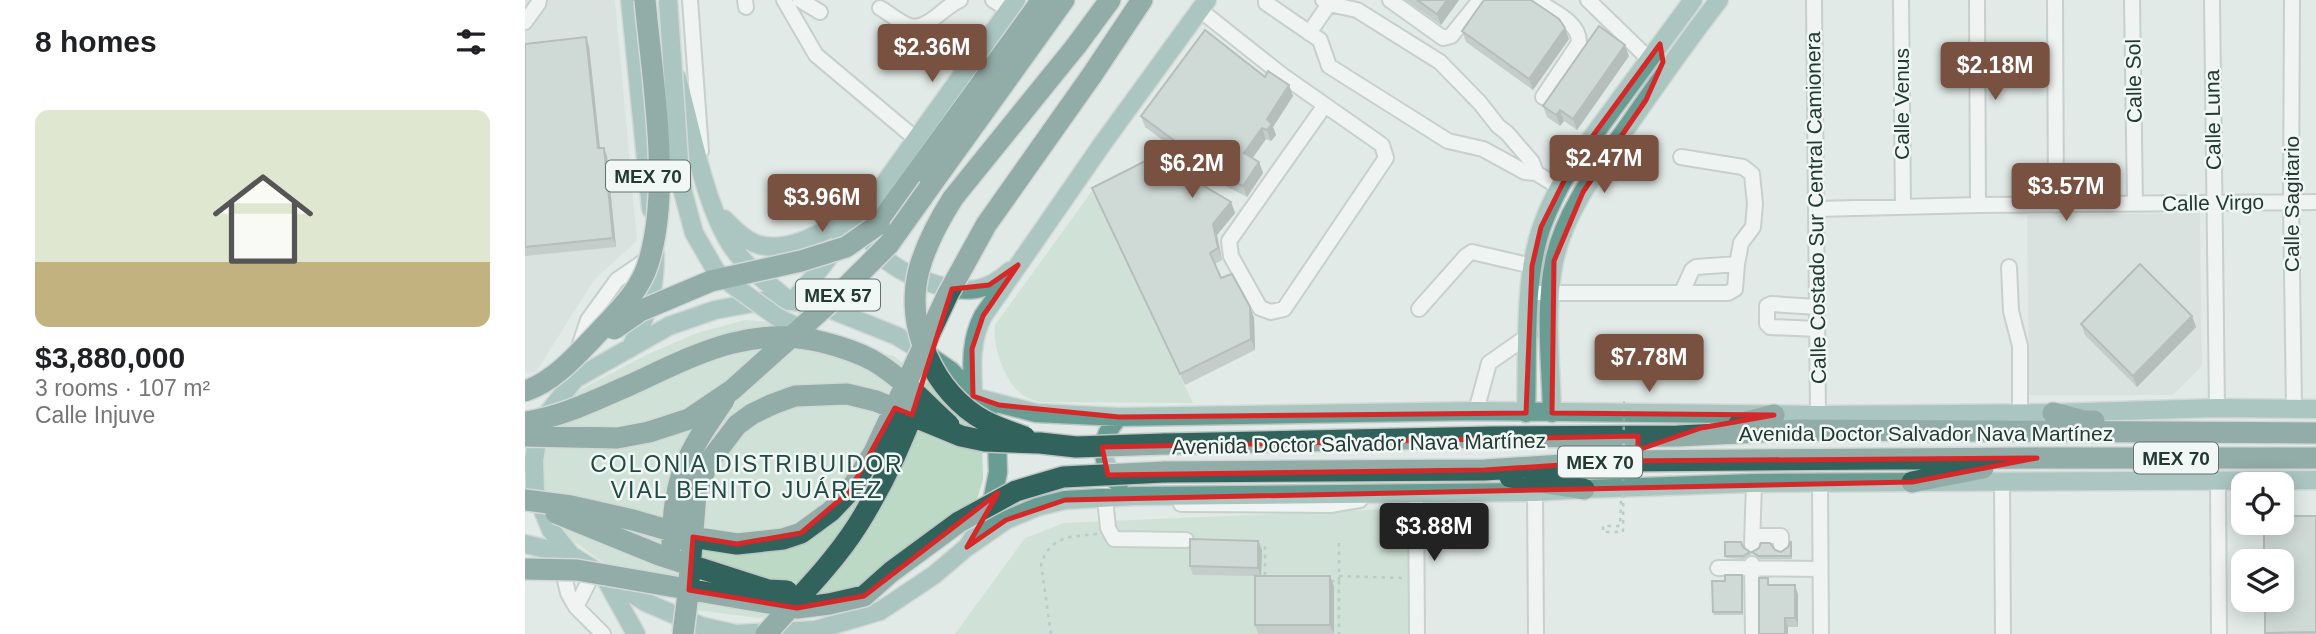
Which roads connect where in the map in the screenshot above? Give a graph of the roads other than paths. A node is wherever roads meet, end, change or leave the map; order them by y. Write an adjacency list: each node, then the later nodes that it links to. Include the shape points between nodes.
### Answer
1 (539, 0): 34 (street)
2 (631, 0): 58 (main road, MEX 70)
3 (645, 0): 74 (highway, bridge, via 660,169 656,225 648,265 630,299)
4 (660, 0): 44 (main road, MEX 70)
5 (669, 0): 72 (main road, bridge, via 679,160 694,233 716,271 730,283 777,317)
6 (690, 0): 44 (street)
7 (784, 0): 41 (street, via 816,55)
8 (800, 0): 33 (street)
9 (960, 0): 32 (street, via 925,25 912,27)
10 (993, 0): 30 (street)
11 (1042, 0): 57 (highway)
12 (1064, 0): 77 (highway, MEX 57, bridge, via 889,244)
13 (1110, 0): 95 (highway, bridge, via 953,198 937,223 918,272 917,317 926,356 953,396 985,421)
14 (1266, 0): 35 (street)
15 (1390, 0): 16 (street, via 1443,38 1451,36)
16 (1480, 0)
17 (1536, 0): 37 (street, via 1575,27 1579,35 1579,43)
18 (1588, 0): 36 (street)
19 (1693, 0): 36 (main road)
20 (1719, 0): 38 (main road)
21 (1814, 0): 55 (street, Calle Costado Sur Central Camionera)
22 (1901, 0): 54 (street, Calle Venus)
23 (1977, 0): 52 (street)
24 (2055, 0): 53 (street)
25 (2133, 0): 51 (street, Calle Sol)
26 (2212, 0): 49 (street, Calle Luna)
27 (2292, 0): 50 (street, Calle Sagitario)
28 (1326, 2): 35 (street); 40 (street, via 1357,10 1440,62)
29 (1141, 3): 66 (highway, bridge, via 986,225)
30 (1013, 5): 41 (main road)
31 (1204, 5): 39 (street, via 1282,75); 60 (main road)
32 (880, 8)
33 (820, 12)
34 (525, 22)
35 (1309, 33): 42 (street, via 1319,40 1329,66 1448,141)
36 (1654, 52): 38 (main road, via 1663,62); 46 (main road)
37 (1543, 97)
38 (1646, 100): 65 (main road, via 1584,192 1554,261)
39 (1325, 105): 39 (street, via 1382,145 1386,158 1283,309 1271,312 1260,308 1231,256 1229,241)
40 (1498, 126): 42 (street); 45 (street, via 1532,162)
41 (916, 139): 47 (main road)
42 (1483, 149): 45 (street, via 1525,172)
43 (1681, 157): 59 (street, via 1744,167 1752,174 1753,227 1741,243)
44 (702, 170): 56 (main road, MEX 70)
45 (1536, 173): 46 (street)
46 (1559, 187): 61 (main road, via 1541,227)
47 (879, 191): 57 (main road); 60 (main road, via 871,220 872,239 883,256 908,273 947,288 976,289)
48 (2316, 202): 50 (street, Calle Virgo)
49 (2214, 203): 50 (street, Calle Virgo); 51 (street, Calle Virgo); 79 (street, Calle Luna)
50 (2291, 203): 80 (street, Calle Sagitario)
51 (2135, 204): 53 (street, Calle Virgo)
52 (1978, 205): 53 (street, Calle Virgo); 54 (street, Calle Virgo)
53 (2056, 205)
54 (1903, 207): 55 (street, Calle Virgo)
55 (1816, 209): 68 (street, Calle Costado Sur Central Camionera)
56 (715, 210): 57 (main road, via 756,244 785,246); 67 (main road, MEX 70, via 743,260)
57 (871, 216): 67 (main road); 74 (highway, bridge, via 846,247 711,281 640,311)
58 (655, 253): 73 (main road, MEX 70, via 648,312); 75 (street, via 617,280 588,320)
59 (1737, 264): 63 (street, via 1696,267); 63 (street, via 1732,292)
60 (1018, 265): 78 (main road, via 976,329 972,349)
61 (1532, 266): 64 (main road); 69 (street, via 1472,252)
62 (2009, 267): 85 (street, via 2011,311 2020,346)
63 (1682, 292): 65 (street)
64 (1530, 293): 65 (street); 71 (main road)
65 (1551, 293): 84 (main road)
66 (949, 294): 108 (highway, bridge, via 862,473 831,511 801,533 760,542 716,542 571,506); 128 (highway, bridge, via 930,365 882,481 835,556)
67 (790, 300): 73 (main road, via 715,310 669,326); 78 (main road, via 827,308 897,336 951,371)
68 (1817, 307): 70 (street, Calle Costado Sur Central Camionera); 70 (street, via 1767,306 1770,327)
69 (1419, 309)
70 (1817, 329): 88 (street, Calle Costado Sur Central Camionera)
71 (1528, 335): 82 (street, via 1489,363); 83 (main road)
72 (835, 345): 90 (highway, bridge, via 781,335 738,341 709,349 563,414); 93 (highway, bridge, via 871,359)
73 (631, 347): 75 (main road)
74 (577, 355): 76 (highway, bridge, via 537,387)
75 (576, 378): 76 (main road); 115 (main road, via 540,423 534,460 535,491)
76 (525, 390)
77 (732, 390): 92 (highway, bridge, via 689,419 649,432 617,438); 126 (highway, bridge, via 698,437 678,482 673,513)
78 (976, 395): 89 (main road, Avenida Doctor Salvador Nava Martínez, via 1035,413); 114 (main road, via 992,426 998,472 991,512)
79 (2217, 408): 80 (main road, Avenida Doctor Salvador Nava Martínez); 86 (main road, Avenida Doctor Salvador Nava Martínez)
80 (2294, 408): 81 (main road, Avenida Doctor Salvador Nava Martínez)
81 (2316, 409)
82 (1476, 411): 83 (main road, Avenida Doctor Salvador Nava Martínez); 89 (main road, Avenida Doctor Salvador Nava Martínez)
83 (1526, 412): 84 (main road, Avenida Doctor Salvador Nava Martínez)
84 (1552, 412): 87 (main road, Avenida Doctor Salvador Nava Martínez)
85 (2020, 413): 86 (main road, Avenida Doctor Salvador Nava Martínez); 88 (main road, Avenida Doctor Salvador Nava Martínez)
86 (2053, 413): 91 (highway, via 2084,421 2222,421)
87 (1774, 415): 88 (main road, Avenida Doctor Salvador Nava Martínez); 94 (highway)
88 (1818, 415)
89 (1119, 417): 109 (main road, via 1109,427 1103,452 1106,466)
90 (525, 422)
91 (2316, 432): 94 (highway, Avenida Doctor Salvador Nava Martínez / MEX 70, via 1800,430)
92 (525, 436)
93 (961, 436): 95 (highway, Avenida Doctor Salvador Nava Martínez / MEX 70, bridge); 127 (highway, Avenida Doctor Salvador Nava Martínez, bridge, via 847,394 795,396 752,414 737,425 708,463 696,493)
94 (1678, 436): 95 (highway, Avenida Doctor Salvador Nava Martínez / MEX 70, bridge, via 1076,447)
95 (1040, 443)
96 (2037, 457): 97 (highway, Avenida Doctor Salvador Nava Martínez / MEX 70); 98 (highway, Avenida Doctor Salvador Nava Martínez / MEX 70, via 1622,461); 102 (highway)
97 (2316, 458)
98 (1485, 470): 105 (highway); 120 (highway, Avenida Doctor Salvador Nava Martínez / MEX 70, bridge, via 1063,477 1016,491 959,522)
99 (2218, 480): 100 (main road); 101 (main road); 135 (street)
100 (2316, 480)
101 (2002, 481): 102 (main road); 134 (street)
102 (1912, 482): 103 (main road)
103 (1821, 483): 104 (main road); 119 (street)
104 (1754, 484): 105 (main road); 113 (street, via 1752,540 1781,536)
105 (1584, 489): 106 (main road)
106 (1535, 492): 107 (main road); 131 (street)
107 (1409, 493): 109 (main road); 130 (street)
108 (525, 500): 120 (highway, bridge, via 659,555 768,590 836,590)
109 (1135, 500): 110 (main road)
110 (1106, 501): 111 (street, via 1108,528 1114,539); 114 (main road, via 1065,500 1037,507 1006,520)
111 (1186, 540)
112 (525, 544): 115 (main road)
113 (1781, 544)
114 (967, 547): 123 (main road)
115 (565, 553): 121 (main road); 122 (street, via 568,593)
116 (1752, 566): 117 (street); 119 (street); 132 (street)
117 (1719, 568)
118 (525, 569): 120 (highway, bridge, via 577,570 797,608 864,596)
119 (1821, 569): 133 (street)
120 (891, 572)
121 (600, 573): 122 (street); 123 (main road, via 645,602 701,626 736,634 816,630); 125 (main road)
122 (576, 607): 124 (street)
123 (880, 611): 129 (main road)
124 (603, 634)
125 (636, 634)
126 (673, 634)
127 (683, 634)
128 (767, 634)
129 (845, 634)
130 (1417, 634)
131 (1536, 634)
132 (1753, 634)
133 (1821, 634)
134 (2003, 634)
135 (2219, 634)

